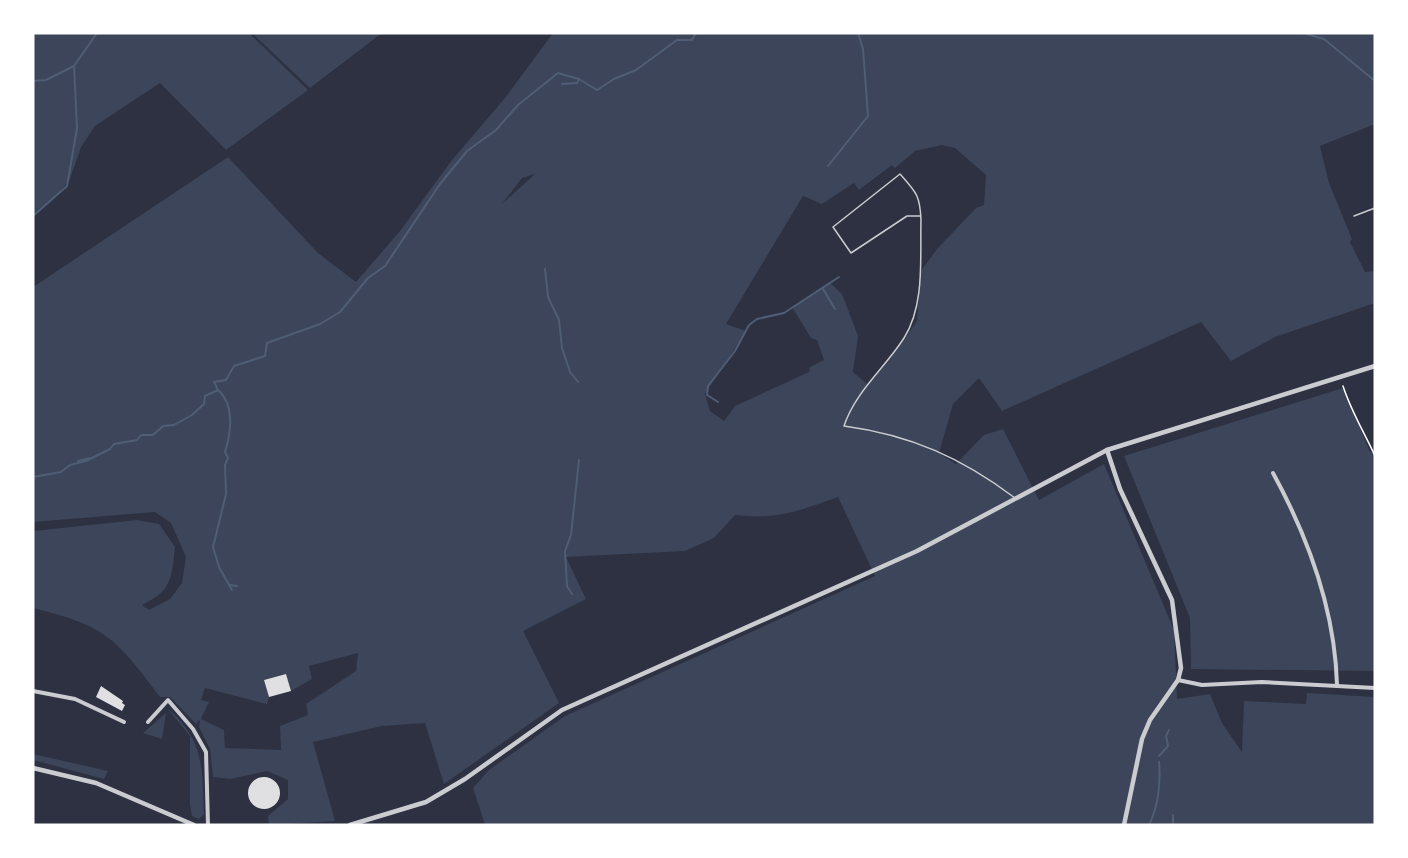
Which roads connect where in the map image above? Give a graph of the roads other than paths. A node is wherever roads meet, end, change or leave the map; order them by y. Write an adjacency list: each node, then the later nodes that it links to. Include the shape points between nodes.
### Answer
1 (1375, 208): 3 (lane)
2 (921, 216): 2 (lane, via 920,197 900,174 833,227 851,253 907,216); 7 (lane, via 918,305 905,337 850,410 844,426 883,431 950,455)
3 (1354, 216)
4 (1375, 366): 5 (street)
5 (1107, 450): 7 (street); 8 (street, via 1120,489 1172,600 1181,668)
6 (1273, 472): 9 (street, via 1296,517 1322,589 1335,642)
7 (1016, 499): 17 (street, via 917,551 562,710 426,802)
8 (1178, 680): 9 (street, via 1202,685); 18 (street, via 1149,720)
9 (1337, 685): 10 (street)
10 (1375, 688)
11 (33, 691): 12 (street, via 75,699)
12 (124, 722)
13 (148, 722): 16 (street, via 168,700 200,739 207,766)
14 (33, 768): 15 (street, via 96,783)
15 (194, 825)
16 (208, 825)
17 (350, 825)
18 (1124, 825)

